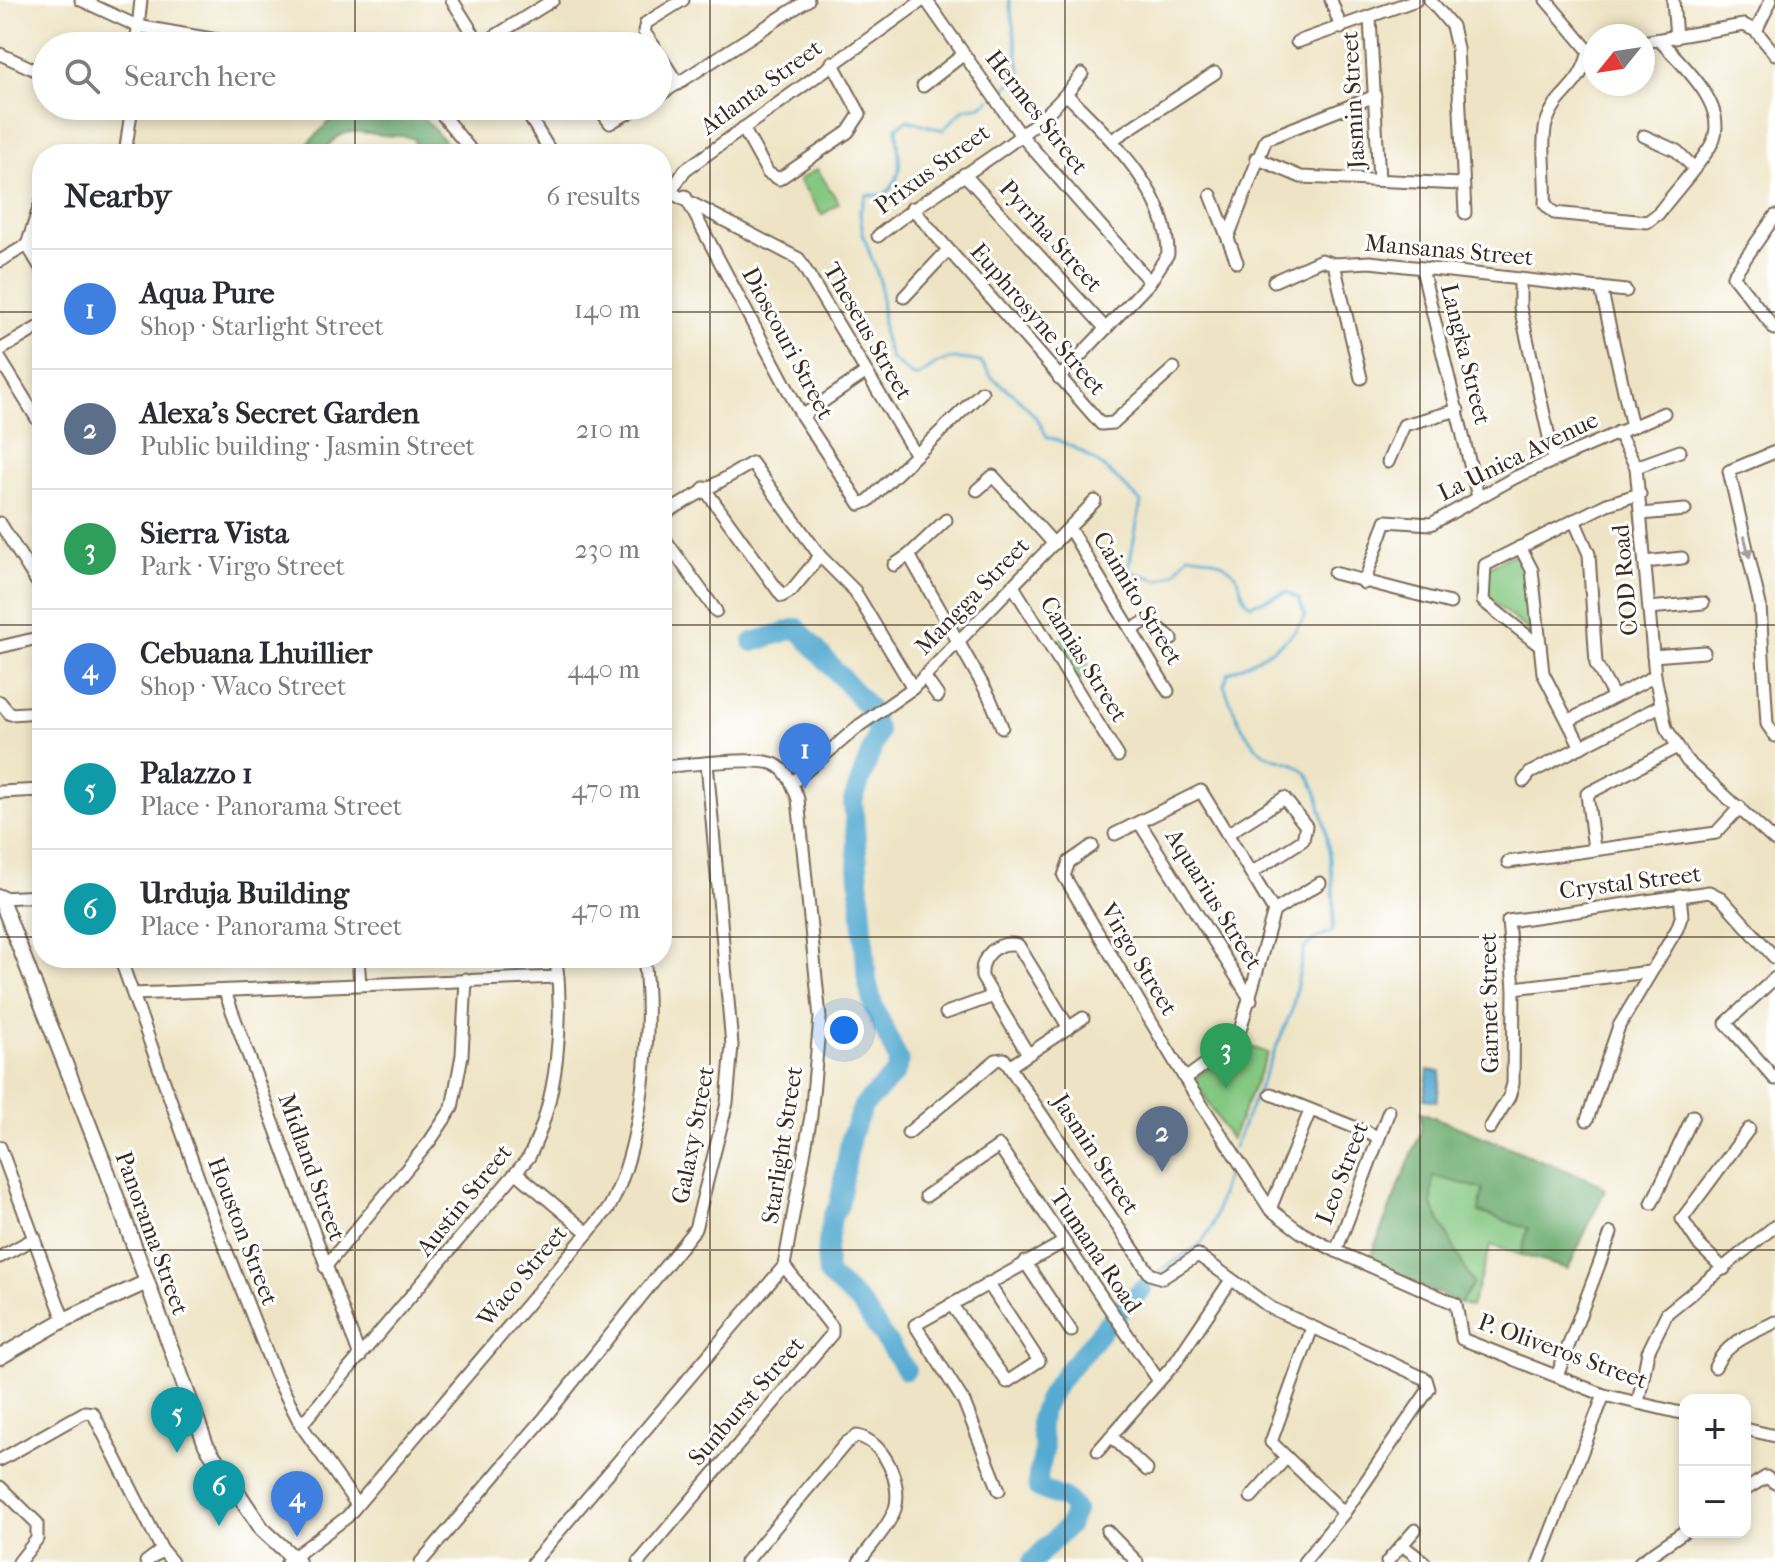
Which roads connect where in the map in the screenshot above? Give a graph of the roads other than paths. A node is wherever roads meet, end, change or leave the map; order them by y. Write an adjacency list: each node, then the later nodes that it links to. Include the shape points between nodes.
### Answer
1 (81, 0): 15 (street)
2 (141, 0): 15 (street)
3 (452, 0): 20 (street)
4 (553, 0): 21 (street)
5 (683, 0): 22 (street, via 646,23)
6 (808, 0): 37 (street)
7 (925, 0): 29 (street, Hermes Street); 31 (street, Atlanta Street)
8 (1331, 0): 16 (street)
9 (1416, 0): 14 (street)
10 (1430, 0): 57 (street, via 1452,26 1457,48)
11 (1546, 0): 26 (street)
12 (1673, 0): 23 (street)
13 (1771, 0): 17 (street)
14 (1370, 18): 16 (street); 41 (street, Jasmin Street)
15 (137, 26): 18 (street); 19 (street)
16 (1341, 28): 27 (street)
17 (1756, 31): 23 (street, via 1744,25); 30 (street)
18 (137, 32)
19 (172, 32)
20 (471, 32)
21 (502, 32)
22 (644, 32)
23 (1676, 38): 25 (street)
24 (1655, 40): 25 (street)
25 (1659, 40): 53 (street, via 1692,74 1716,114 1712,143)
26 (1583, 41)
27 (1297, 42)
28 (0, 54): 32 (street)
29 (964, 54): 38 (street); 46 (street, Hermes Street)
30 (1775, 54)
31 (832, 62): 45 (street, Atlanta Street); 45 (street, via 860,114 836,141 779,179 768,173)
32 (32, 69)
33 (1583, 72): 53 (street, via 1552,107 1545,125 1549,209 1647,222)
34 (1215, 73): 48 (street)
35 (1082, 74): 40 (street, Prixus Street)
36 (672, 75): 37 (street)
37 (678, 84): 39 (street)
38 (923, 86)
39 (672, 88)
40 (1067, 95): 46 (street, Prixus Street); 48 (street)
41 (1375, 96): 52 (street, via 1266,139); 55 (street, Jasmin Street)
42 (130, 120): 49 (street)
43 (446, 120): 50 (street)
44 (531, 120): 51 (street)
45 (743, 128): 56 (street, Atlanta Street)
46 (1020, 134): 54 (street, Prixus Street); 77 (street, Hermes Street)
47 (1644, 136): 53 (street, via 1677,151)
48 (1112, 140): 77 (street, via 1164,227 1168,254)
49 (126, 144)
50 (466, 144)
51 (546, 144)
52 (1256, 158): 55 (street, via 1301,177); 66 (street)
53 (1693, 167)
54 (964, 174): 61 (street, Prixus Street); 81 (street, Pyrrha Street)
55 (1379, 180): 57 (street)
56 (672, 184)
57 (1462, 184): 62 (street)
58 (672, 191): 60 (street, Theseus Street)
59 (1211, 195): 66 (street)
60 (685, 196): 87 (street, Theseus Street, via 799,259); 94 (street, Dioscouri Street)
61 (912, 208): 65 (street, Prixus Street); 69 (street, Euphrosyne Street)
62 (1465, 213)
63 (1775, 216): 82 (street, via 1733,276)
64 (32, 230): 68 (street)
65 (878, 236)
66 (1228, 237): 72 (street)
67 (32, 242): 68 (street)
68 (27, 245): 70 (street); 71 (street)
69 (948, 250): 80 (street); 88 (street, Euphrosyne Street)
70 (32, 253)
71 (0, 261)
72 (1237, 262)
73 (1334, 264): 74 (street, Mansanas Street, via 1370,262); 76 (street, Mansanas Street, via 1313,261); 89 (street)
74 (1422, 269): 75 (street, Mansanas Street); 91 (street, Langka Street)
75 (1520, 279): 78 (street, Mansanas Street); 100 (street, via 1520,307)
76 (1274, 281)
77 (1150, 282): 81 (street)
78 (1601, 288): 79 (street, Mansanas Street); 95 (street)
79 (1626, 291)
80 (904, 297)
81 (1106, 329): 88 (street)
82 (1775, 329)
83 (32, 331): 84 (street)
84 (0, 350)
85 (0, 359): 92 (street)
86 (1174, 368): 88 (street, Euphrosyne Street, via 1107,425)
87 (865, 373): 94 (street); 99 (street, Theseus Street)
88 (1059, 378)
89 (1361, 378)
90 (982, 392): 99 (street)
91 (1458, 410): 101 (street, via 1404,425); 106 (street, Langka Street)
92 (32, 411)
93 (1664, 413): 95 (street, La Unica Avenue)
94 (802, 416): 99 (street, Dioscouri Street, via 862,504)
95 (1632, 427): 96 (street, La Unica Avenue)
96 (1618, 432): 100 (street, La Unica Avenue); 102 (street, COD Road)
97 (1680, 451): 102 (street)
98 (1775, 452): 150 (street, one-way to 150, via 1729,471 1760,605 1767,724)
99 (916, 455)
100 (1554, 459): 106 (street, La Unica Avenue)
101 (1388, 462)
102 (1636, 467): 105 (street, COD Road)
103 (704, 488): 108 (street); 119 (street, via 753,463); 119 (street, via 782,596)
104 (977, 490): 115 (street, via 993,476)
105 (1640, 494): 110 (street, COD Road); 112 (street)
106 (1478, 497): 125 (street, La Unica Avenue, via 1431,524 1389,520)
107 (1095, 501): 114 (street, Mangga Street)
108 (672, 509)
109 (1685, 510): 110 (street)
110 (1641, 514): 121 (street, COD Road)
111 (946, 520): 118 (street)
112 (1574, 520): 116 (street); 144 (street, via 1589,554 1596,664)
113 (0, 523): 124 (street)
114 (1069, 528): 115 (street, Mangga Street); 131 (street, Caimito Street)
115 (1054, 544): 126 (street, Mangga Street)
116 (1520, 547): 135 (street, via 1532,570); 135 (street, via 1485,565 1482,599)
117 (672, 549): 130 (street)
118 (909, 555): 122 (street); 134 (street)
119 (820, 556): 141 (street, via 856,593)
120 (1682, 558): 121 (street)
121 (1645, 562): 129 (street, COD Road)
122 (894, 565)
123 (1334, 573): 125 (street)
124 (32, 574)
125 (1364, 583): 127 (street)
126 (1013, 586): 134 (street, Mangga Street); 153 (street, Camias Street)
127 (1450, 603)
128 (1703, 603): 129 (street)
129 (1649, 608): 138 (street, COD Road)
130 (716, 611)
131 (1133, 629): 133 (street, via 1149,619); 142 (street, Caimito Street)
132 (32, 639): 136 (street)
133 (1172, 639)
134 (958, 643): 139 (street, Mangga Street); 149 (street)
135 (1540, 646): 148 (street, via 1543,673)
136 (0, 647)
137 (1704, 652): 138 (street)
138 (1653, 656): 140 (street, COD Road)
139 (924, 676): 141 (street, Mangga Street); 143 (street)
140 (1655, 676): 144 (street); 146 (street, COD Road)
141 (913, 688): 157 (street, Mangga Street)
142 (1168, 691)
143 (938, 696)
144 (1614, 697): 148 (street)
145 (0, 702): 147 (street, via 10,714)
146 (1660, 706): 151 (street); 152 (street, COD Road)
147 (32, 713)
148 (1568, 721): 151 (street)
149 (1002, 727)
150 (1775, 736)
151 (1581, 747): 156 (street)
152 (1677, 747): 160 (street, COD Road, via 1707,782); 166 (street, via 1587,794)
153 (1118, 756)
154 (707, 763): 155 (street); 157 (street, via 773,763); 260 (street, Galaxy Street, via 732,1045 724,1116 695,1229)
155 (672, 766)
156 (1524, 781)
157 (792, 783): 220 (street, Starlight Street, via 798,799 820,1018 811,1116)
158 (32, 790): 159 (street)
159 (0, 792)
160 (1740, 807): 164 (street, COD Road); 166 (street, via 1716,833)
161 (1139, 822): 162 (street); 163 (street, via 1201,791); 189 (street, Aquarius Street)
162 (1115, 834)
163 (1227, 834): 168 (street); 168 (street, via 1280,799 1287,800 1306,826 1305,838)
164 (1775, 841)
165 (1092, 846): 195 (street, Virgo Street, via 1069,862 1064,876)
166 (1594, 849): 167 (street)
167 (1508, 862)
168 (1251, 873): 173 (street)
169 (1320, 883): 173 (street)
170 (1680, 895): 174 (street, Crystal Street); 175 (street, Crystal Street, via 1715,894); 180 (street, via 1677,929)
171 (32, 896): 172 (street)
172 (0, 897): 224 (street, Panorama Street)
173 (1274, 911): 189 (street)
174 (1511, 919): 185 (street, Garnet Street, via 1507,923)
175 (1775, 958)
176 (124, 968): 187 (street, Houston Street)
177 (359, 968): 184 (street)
178 (557, 968): 181 (street, Austin Street)
179 (645, 968): 212 (street, Waco Street, via 649,1015 632,1140 616,1196)
180 (1649, 972): 185 (street); 201 (street, via 1619,1026)
181 (558, 977): 183 (street); 207 (street, Austin Street, via 549,1098 538,1140)
182 (1775, 978): 196 (street, via 1726,1023)
183 (466, 979): 184 (street); 221 (street, via 462,1055 449,1115)
184 (360, 984): 186 (street)
185 (1514, 988): 202 (street, Garnet Street, via 1513,1084)
186 (225, 992): 187 (street); 221 (street, Midland Street)
187 (133, 994): 239 (street, Houston Street, via 236,1276)
188 (991, 997): 190 (street); 192 (street, via 981,963 1005,944 1015,944); 193 (street)
189 (1251, 1000): 195 (street, via 1236,1043)
190 (946, 1013)
191 (1083, 1018): 192 (street)
192 (1069, 1028): 193 (street)
193 (1028, 1054): 194 (street)
194 (1008, 1062): 204 (street, via 996,1060); 223 (street, Jasmin Street, via 1153,1277 1196,1255)
195 (1185, 1079): 210 (street, Virgo Street)
196 (1775, 1079)
197 (1271, 1094): 198 (street)
198 (1310, 1111): 205 (street); 210 (street)
199 (1389, 1111): 205 (street, Leo Street)
200 (1693, 1116): 209 (street)
201 (1587, 1120)
202 (1490, 1128)
203 (1749, 1129): 222 (street, via 1682,1219)
204 (908, 1133)
205 (1379, 1137): 216 (street, Leo Street)
206 (0, 1147): 214 (street)
207 (518, 1174): 212 (street); 232 (street, Austin Street)
208 (926, 1196): 215 (street, Tumana Road, via 997,1146)
209 (1652, 1203)
210 (1270, 1209): 216 (street, Virgo Street)
211 (1775, 1226): 222 (street)
212 (588, 1233): 252 (street, Waco Street)
213 (1611, 1233): 234 (street)
214 (35, 1238): 217 (street); 227 (street)
215 (1062, 1243): 218 (street); 235 (street, Tumana Road)
216 (1336, 1251): 219 (street, Virgo Street)
217 (0, 1257)
218 (1025, 1262): 225 (street); 230 (street)
219 (1366, 1264): 234 (street, P. Oliveros Street, via 1456,1304 1462,1339)
220 (784, 1266): 265 (street); 266 (street, Sunburst Street, via 832,1327 832,1334)
221 (325, 1267): 232 (street, Midland Street)
222 (1724, 1269): 237 (street, via 1658,1325)
223 (1231, 1280): 229 (street); 235 (street)
224 (147, 1282): 227 (street); 259 (street, Panorama Street, via 206,1445 262,1529)
225 (988, 1283): 226 (street); 226 (street, via 1039,1361 1007,1382)
226 (951, 1304): 250 (street, via 915,1325 964,1402)
227 (64, 1320): 231 (street)
228 (1775, 1322): 233 (street, via 1724,1351)
229 (1312, 1328): 244 (street, via 1271,1435); 253 (street, via 1426,1379 1429,1385)
230 (1071, 1331)
231 (0, 1357)
232 (360, 1357): 239 (street, Austin Street)
233 (1715, 1367)
234 (1557, 1376): 236 (street, P. Oliveros Street)
235 (1159, 1381): 241 (street)
236 (1604, 1395): 237 (street, P. Oliveros Street); 272 (street)
237 (1638, 1403): 238 (street, P. Oliveros Street)
238 (1679, 1413)
239 (301, 1425): 252 (street, Houston Street)
240 (1751, 1430): 242 (street)
241 (1111, 1436): 243 (street); 246 (street)
242 (1775, 1436)
243 (1098, 1451)
244 (1285, 1459): 251 (street); 253 (street)
245 (0, 1460): 258 (street, via 89,1411)
246 (1147, 1470)
247 (1775, 1483): 248 (street, via 1766,1477)
248 (1751, 1486)
249 (0, 1487): 262 (street, via 37,1523 37,1539)
250 (999, 1490)
251 (1251, 1497)
252 (357, 1505): 259 (street, Waco Street)
253 (1344, 1513): 269 (street)
254 (1415, 1530): 257 (street)
255 (1107, 1531): 268 (street)
256 (1679, 1535): 273 (street)
257 (1402, 1545): 270 (street); 271 (street)
258 (162, 1550): 263 (street); 264 (street)
259 (293, 1560)
260 (422, 1561)
261 (860, 1561): 267 (street, via 894,1510 896,1493 887,1460 857,1436)
262 (19, 1562)
263 (146, 1562)
264 (172, 1562)
265 (533, 1562)
266 (639, 1562)
267 (746, 1562)
268 (1137, 1562)
269 (1304, 1562)
270 (1387, 1562)
271 (1424, 1562)
272 (1539, 1562)
273 (1640, 1562)

